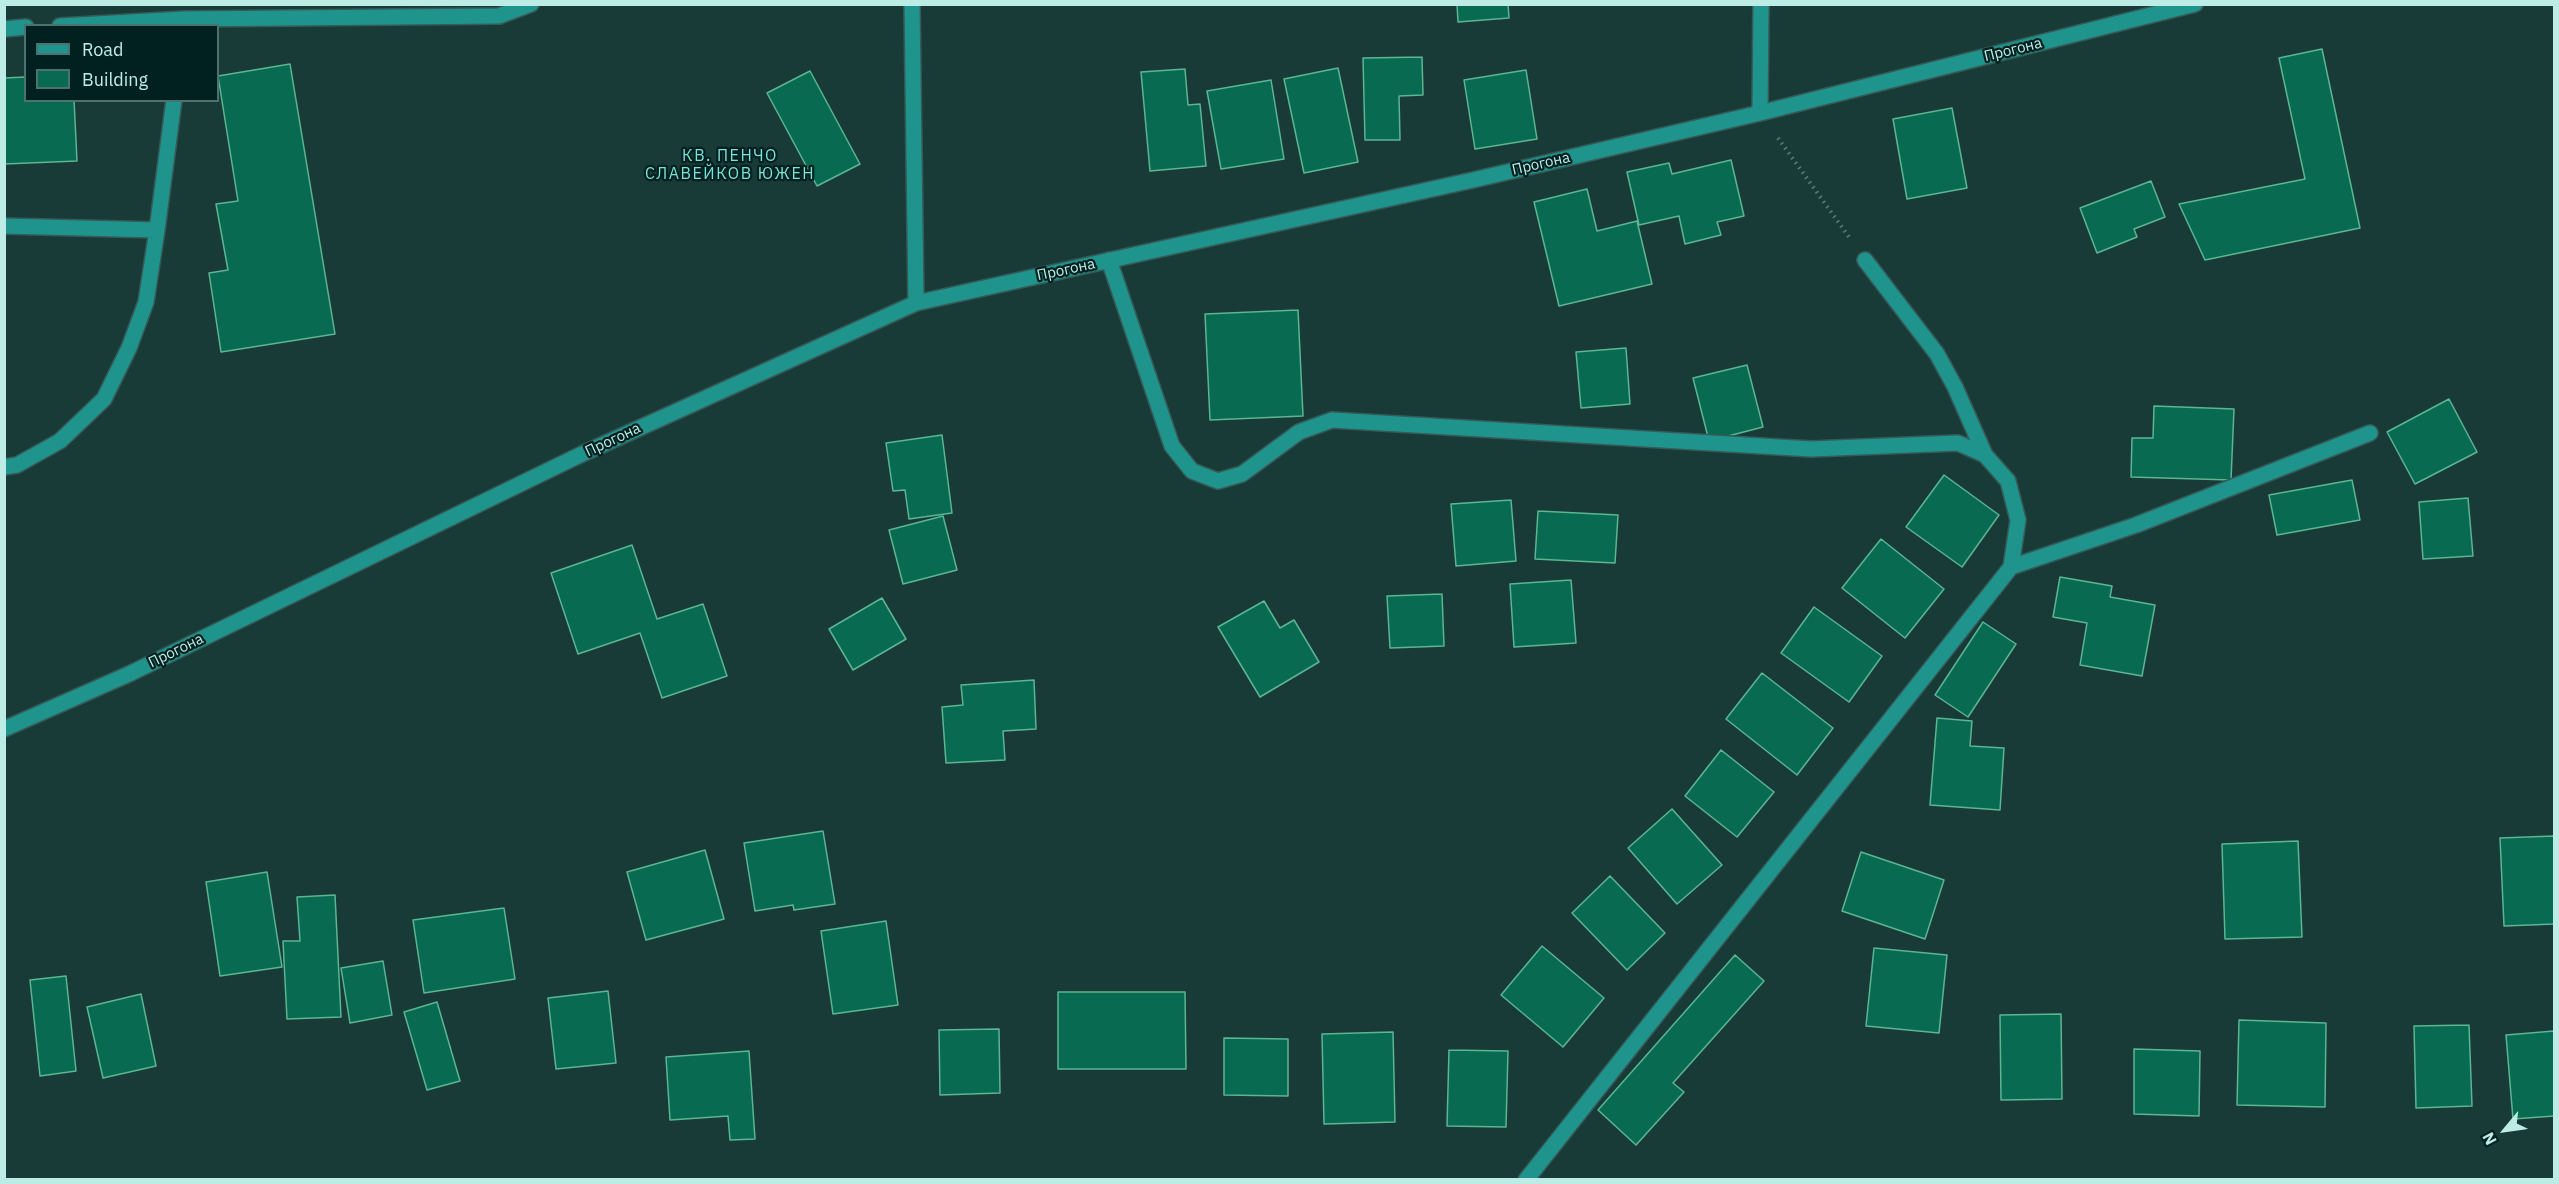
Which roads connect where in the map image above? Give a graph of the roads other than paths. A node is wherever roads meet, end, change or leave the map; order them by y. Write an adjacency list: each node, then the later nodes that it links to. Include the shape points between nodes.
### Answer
1 (531, 4): 6 (street, via 499,16)
2 (912, 4): 16 (street)
3 (1761, 4): 11 (street)
4 (2195, 4): 5 (street, Прогона)
5 (2173, 8): 11 (street, Прогона)
6 (185, 16): 7 (street)
7 (85, 24)
8 (24, 27): 9 (street)
9 (4, 29)
10 (174, 102): 13 (street)
11 (1760, 113): 14 (street, Прогона)
12 (4, 226): 13 (street)
13 (156, 230): 19 (street, via 146,302 104,399 60,441 17,465)
14 (1109, 260): 16 (street, Прогона); 18 (street, via 1172,446 1192,471 1218,481 1242,474 1299,432 1332,420 1811,449 1958,444)
15 (1865, 260): 18 (street, via 1937,354)
16 (915, 303): 21 (street, Прогона, via 582,454 129,674)
17 (2370, 433): 20 (street, via 2136,525)
18 (1985, 455): 20 (street, via 2008,481 2018,520)
19 (4, 467)
20 (2011, 567): 22 (street)
21 (4, 729)
22 (1526, 1179)

